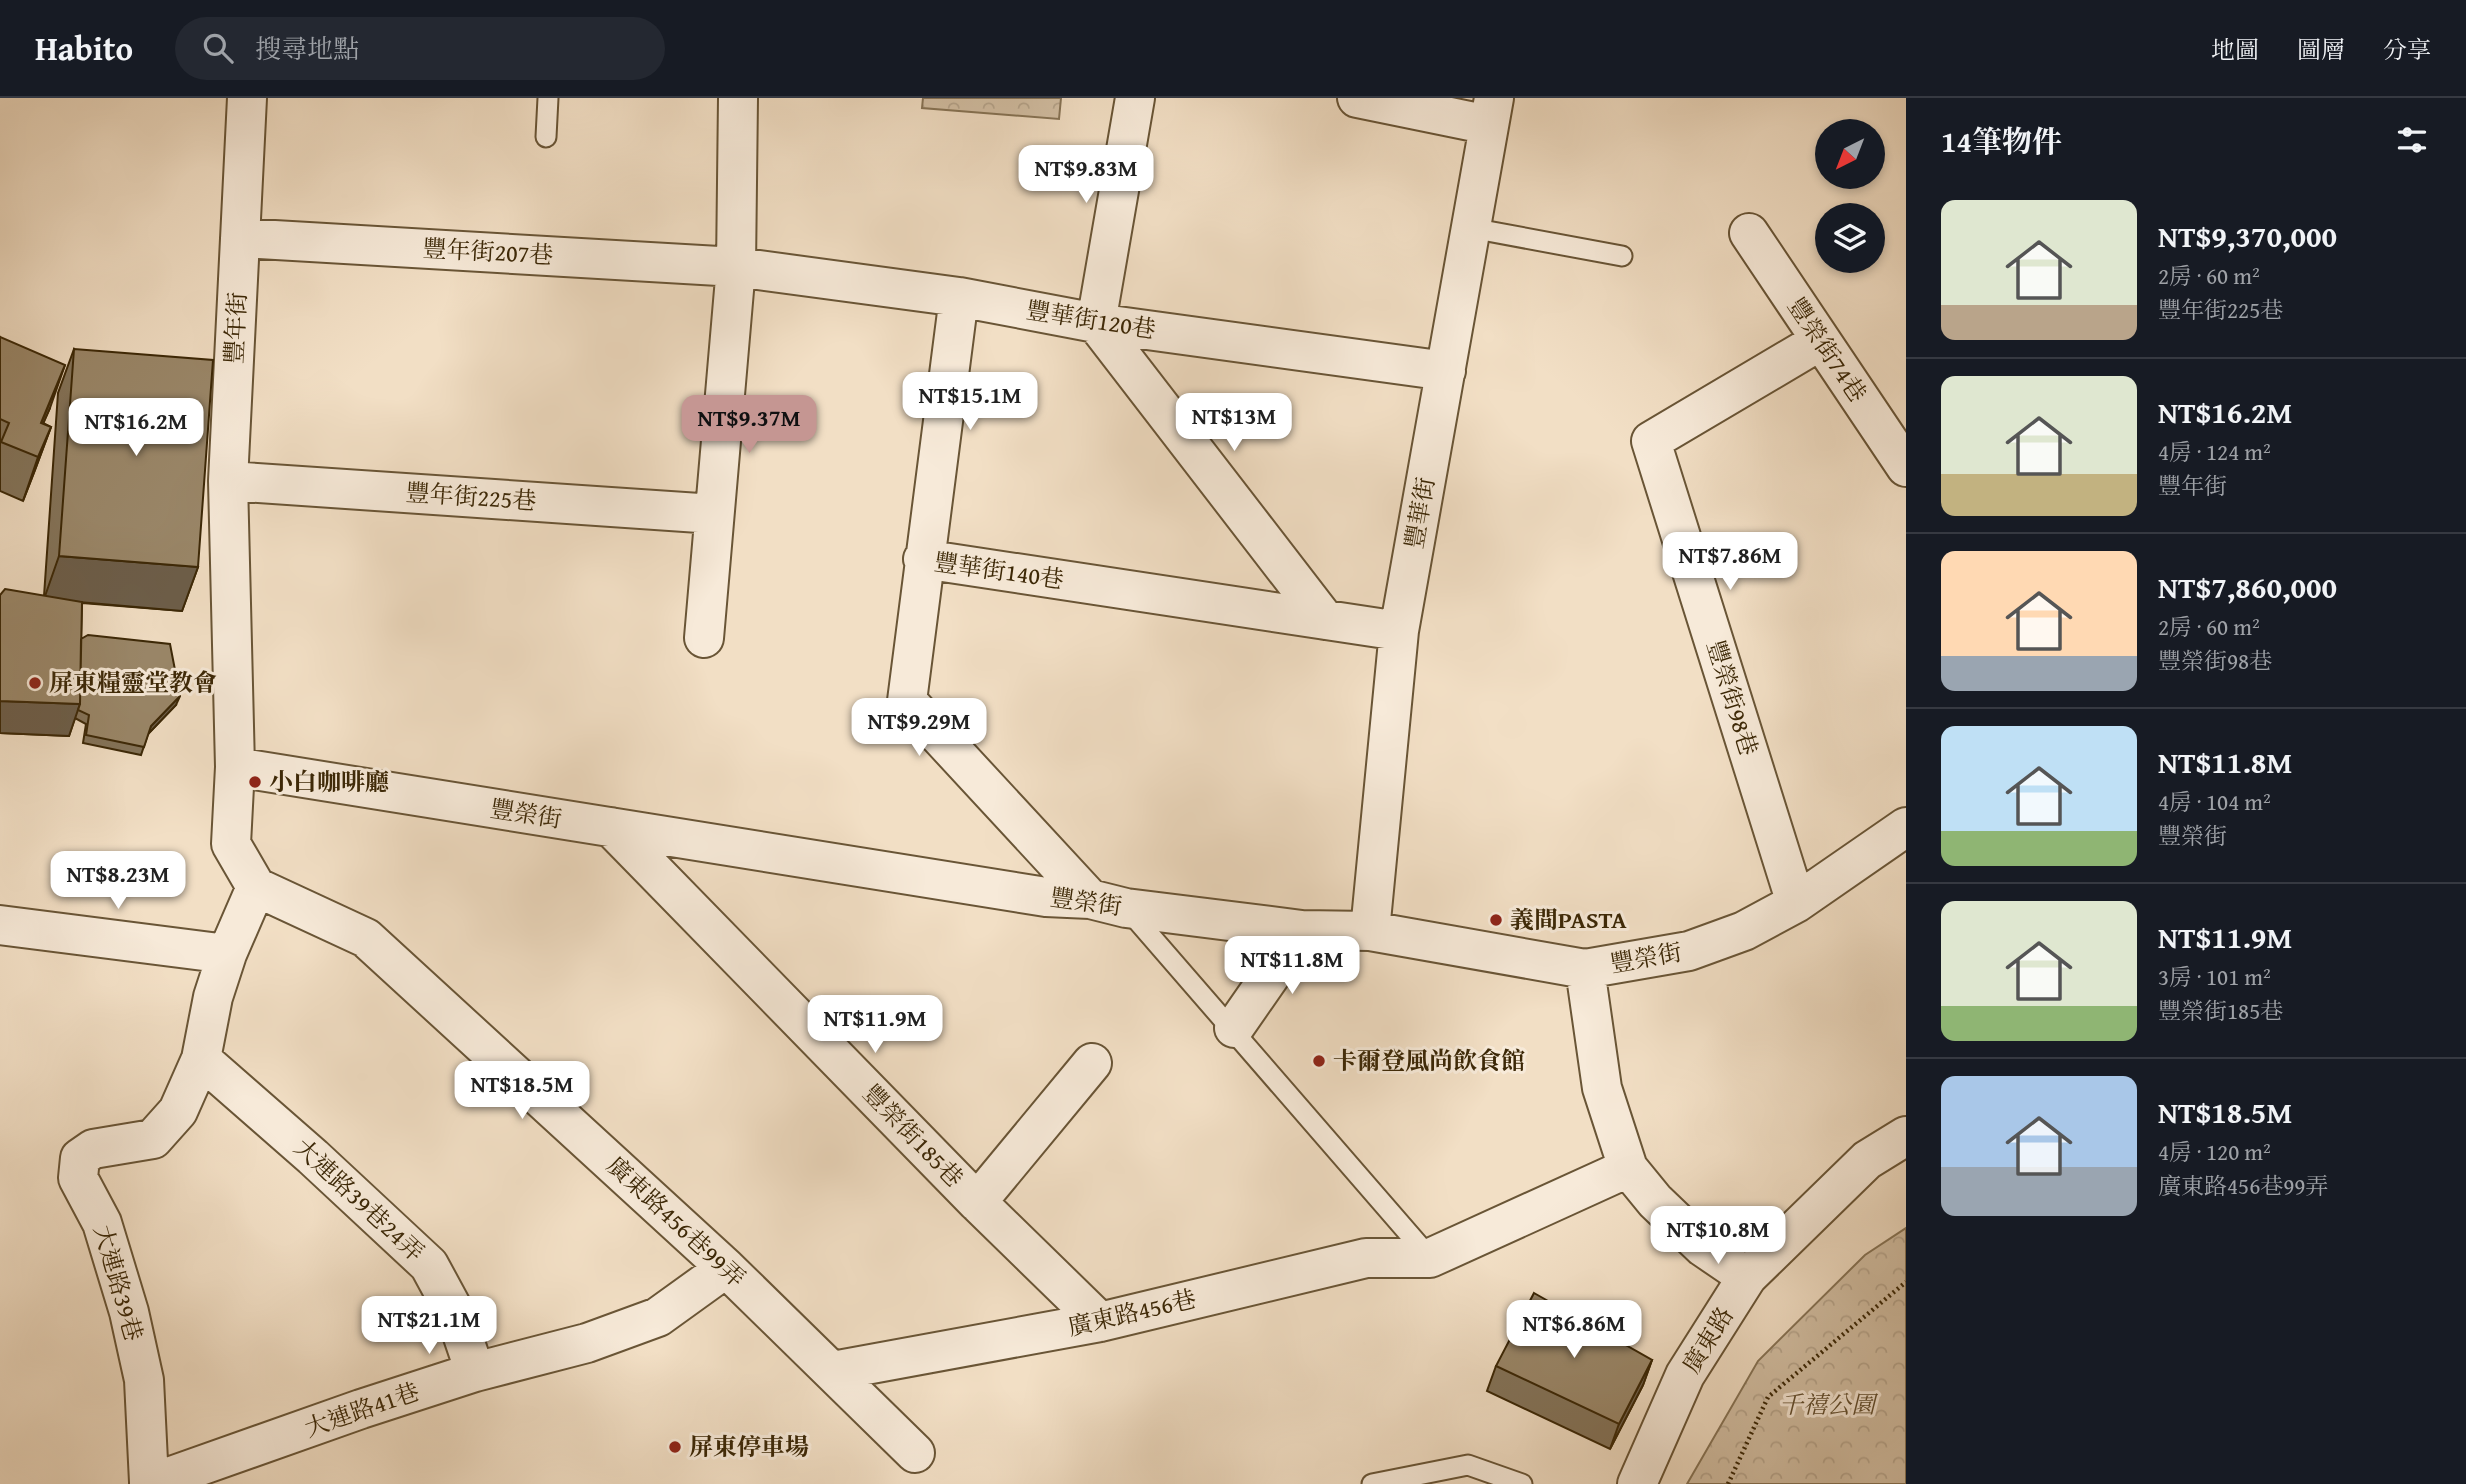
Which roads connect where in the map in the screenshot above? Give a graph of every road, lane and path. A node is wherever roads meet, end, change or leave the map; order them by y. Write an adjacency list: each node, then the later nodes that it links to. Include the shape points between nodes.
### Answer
1 (247, 98): 10 (street, 豐年街)
2 (548, 98): 7 (lane)
3 (738, 98): 12 (street)
4 (1135, 98): 14 (street)
5 (1357, 98): 6 (street)
6 (1492, 111): 8 (street, 豐華街)
7 (546, 137)
8 (1471, 228): 11 (lane); 16 (street, 豐華街)
9 (1749, 233): 15 (street, 豐榮街74巷)
10 (240, 238): 12 (street, 豐年街207巷); 18 (street, 豐年街)
11 (1622, 256)
12 (736, 267): 13 (street, 豐華街120巷); 19 (street)
13 (959, 297): 14 (street, 豐華街120巷); 20 (street)
14 (1096, 323): 16 (street, 豐華街120巷); 21 (street)
15 (1820, 341): 17 (street, 豐榮街74巷); 29 (street, 豐榮街98巷, via 1651,441)
16 (1446, 371): 22 (street, 豐華街)
17 (1906, 467)
18 (228, 481): 19 (street, 豐年街225巷); 24 (street, 豐年街)
19 (714, 514): 23 (street)
20 (923, 559): 21 (street, 豐華街140巷); 28 (street, 豐華街140巷, via 907,701)
21 (1325, 620): 22 (street, 豐華街140巷)
22 (1399, 631): 33 (street, 豐華街)
23 (704, 638)
24 (235, 767): 25 (street, 豐榮街); 27 (street, via 231,844)
25 (611, 827): 28 (street, 豐榮街, via 1046,897); 41 (street, 豐榮街185巷)
26 (1906, 827): 29 (street, 豐榮街)
27 (256, 887): 34 (street, 大連路39巷); 43 (street, 廣東路456巷99弄, via 366,937)
28 (1090, 899): 30 (street, 豐榮街)
29 (1796, 903): 35 (street, 豐榮街, via 1744,931 1689,951)
30 (1126, 908): 32 (street, 豐榮街); 36 (lane)
31 (0, 925): 34 (street)
32 (1301, 930): 33 (street, 豐榮街); 36 (street)
33 (1370, 932): 35 (street, 豐榮街)
34 (226, 954): 37 (street, 大連路39巷)
35 (1585, 969): 40 (street, via 1602,1088)
36 (1234, 1028): 42 (lane)
37 (201, 1059): 48 (street, 大連路39巷24弄, via 429,1265 455,1314); 50 (street, 大連路39巷, via 178,1111 153,1139 93,1149 80,1158 78,1178 102,1223 144,1380)
38 (1092, 1063): 41 (street)
39 (1906, 1136): 44 (street, 廣東路, via 1867,1160)
40 (1628, 1168): 42 (street, 廣東路456巷); 44 (street, via 1654,1201 1703,1247)
41 (977, 1202): 46 (street, 豐榮街185巷)
42 (1430, 1258): 46 (street, 廣東路456巷, via 1366,1258)
43 (726, 1268): 47 (street, 廣東路456巷99弄); 48 (street, 大連路41巷, via 658,1317 587,1343)
44 (1747, 1277): 53 (street, 廣東路, via 1685,1375)
45 (1906, 1282): 54 (path, via 1768,1397)
46 (1100, 1322): 47 (street, 廣東路456巷)
47 (833, 1371): 49 (street, 廣東路456巷99弄)
48 (475, 1372): 50 (street, 大連路41巷)
49 (915, 1453)
50 (149, 1483)
51 (1372, 1484): 52 (lane, via 1468,1465)
52 (1522, 1484)
53 (1637, 1484)
54 (1728, 1484)

